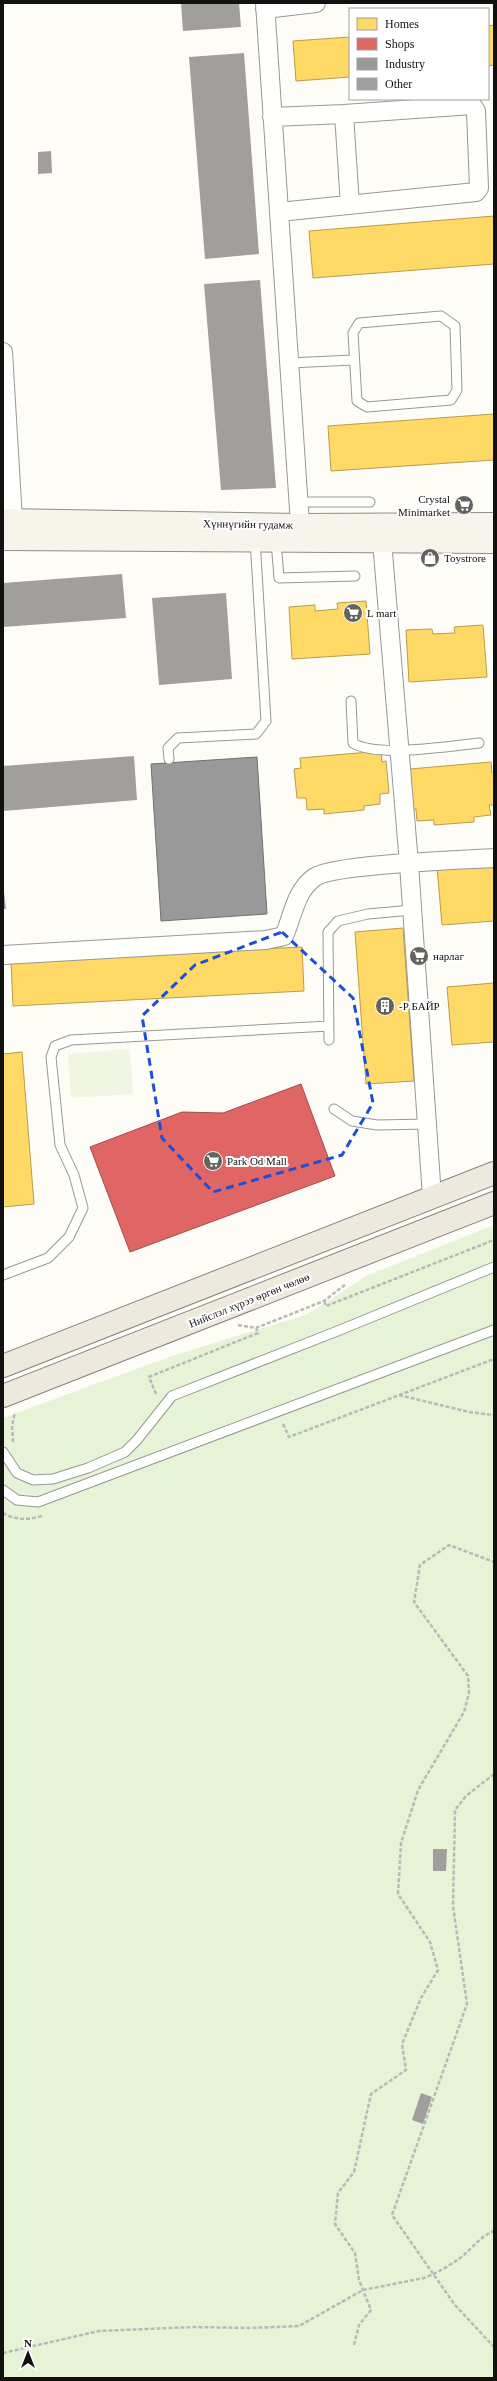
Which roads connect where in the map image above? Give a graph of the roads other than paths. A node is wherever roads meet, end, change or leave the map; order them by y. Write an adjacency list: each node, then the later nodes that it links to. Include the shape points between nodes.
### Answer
1 (316, 3): 2 (street)
2 (265, 6): 4 (street)
3 (344, 114): 4 (street); 5 (street); 5 (street, via 472,105 476,111 479,188 476,192)
4 (272, 117): 6 (street)
5 (350, 205): 6 (street)
6 (279, 212): 9 (street)
7 (3, 352): 12 (street)
8 (353, 360): 8 (lane, via 353,333 359,324 441,316 455,326 457,390 451,400 367,407 357,401); 9 (lane)
9 (289, 363): 10 (street)
10 (298, 502): 11 (lane); 15 (street)
11 (370, 502)
12 (8, 520): 14 (main road, Хүннүгийн гудамж)
13 (494, 524): 15 (main road, Хүннүгийн гудамж)
14 (254, 532): 15 (main road, Хүннүгийн гудамж); 16 (main road, Хүннүгийн гудамж); 17 (main road, Хүннүгийн гудамж); 24 (lane, via 266,721 256,734 178,738 168,748)
15 (300, 533): 17 (main road, Хүннүгийн гудамж); 18 (main road, Хүннүгийн гудамж)
16 (3, 539)
17 (276, 541): 20 (lane, via 278,578)
18 (382, 541): 19 (main road, Хүннүгийн гудамж); 23 (street)
19 (494, 542)
20 (356, 576)
21 (351, 702): 23 (lane, via 353,744 362,749)
22 (479, 744): 23 (lane)
23 (399, 750): 26 (street)
24 (168, 759)
25 (494, 858): 26 (street)
26 (409, 864): 27 (street); 28 (street, via 342,869 315,877 299,894 284,936 266,940)
27 (412, 910): 29 (lane, via 368,914 338,921 328,932); 32 (street)
28 (3, 955)
29 (329, 1026): 30 (lane); 39 (lane, via 71,1040 55,1046 51,1057 60,1145 74,1175 83,1208 69,1237 48,1258)
30 (329, 1040)
31 (334, 1110): 32 (lane, via 352,1121 377,1125)
32 (427, 1124): 34 (street)
33 (494, 1173): 34 (main road)
34 (432, 1197): 36 (main road)
35 (494, 1203): 37 (main road, Нийслэл хүрээ өргөн чөлөө)
36 (406, 1207): 37 (main road); 41 (main road)
37 (417, 1233): 42 (main road, Нийслэл хүрээ өргөн чөлөө)
38 (494, 1267): 43 (lane, via 172,1396 125,1452 88,1468 53,1479 33,1480 17,1473)
39 (3, 1275)
40 (494, 1330): 44 (lane, via 38,1502 17,1500)
41 (3, 1366)
42 (9, 1401)
43 (3, 1452)
44 (3, 1490)

